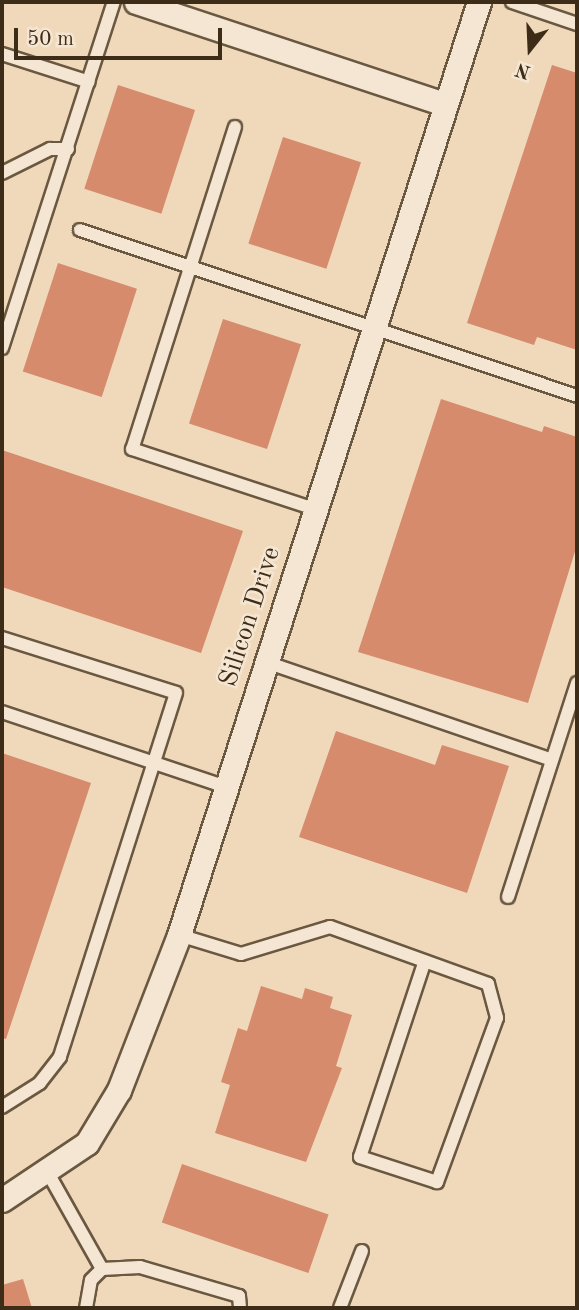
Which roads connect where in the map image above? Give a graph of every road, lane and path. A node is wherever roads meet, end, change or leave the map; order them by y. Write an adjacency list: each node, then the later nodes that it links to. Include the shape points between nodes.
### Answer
1 (114, 2): 7 (lane)
2 (136, 2): 8 (street)
3 (479, 2): 8 (street, Silicon Drive)
4 (512, 2): 5 (lane)
5 (577, 24)
6 (2, 54): 7 (lane)
7 (89, 82): 10 (lane)
8 (444, 104): 14 (street, Silicon Drive)
9 (235, 127): 13 (lane)
10 (68, 149): 11 (lane, via 50,149); 15 (lane)
11 (2, 173)
12 (80, 230): 13 (lane)
13 (190, 264): 14 (lane); 17 (lane, via 132,449)
14 (371, 330): 16 (lane); 17 (street, Silicon Drive)
15 (2, 345)
16 (577, 396)
17 (315, 509): 19 (street, Silicon Drive)
18 (2, 638): 23 (lane, via 176,693)
19 (266, 662): 22 (lane); 24 (street, Silicon Drive)
20 (577, 683): 22 (lane)
21 (2, 712): 23 (lane)
22 (552, 760): 25 (lane)
23 (157, 763): 24 (lane); 28 (lane, via 60,1057 40,1083)
24 (226, 787): 26 (street, Silicon Drive)
25 (508, 897)
26 (179, 935): 27 (lane, via 241,954 330,927); 29 (street, Silicon Drive, via 118,1090 87,1143)
27 (425, 961): 27 (lane, via 488,984 497,1018 437,1182 360,1157)
28 (2, 1107)
29 (48, 1173): 30 (street, Silicon Drive); 32 (lane)
30 (2, 1200)
31 (362, 1251): 35 (lane)
32 (102, 1269): 33 (lane, via 91,1280); 34 (lane, via 140,1267 239,1296)
33 (86, 1308)
34 (240, 1308)
35 (341, 1308)

